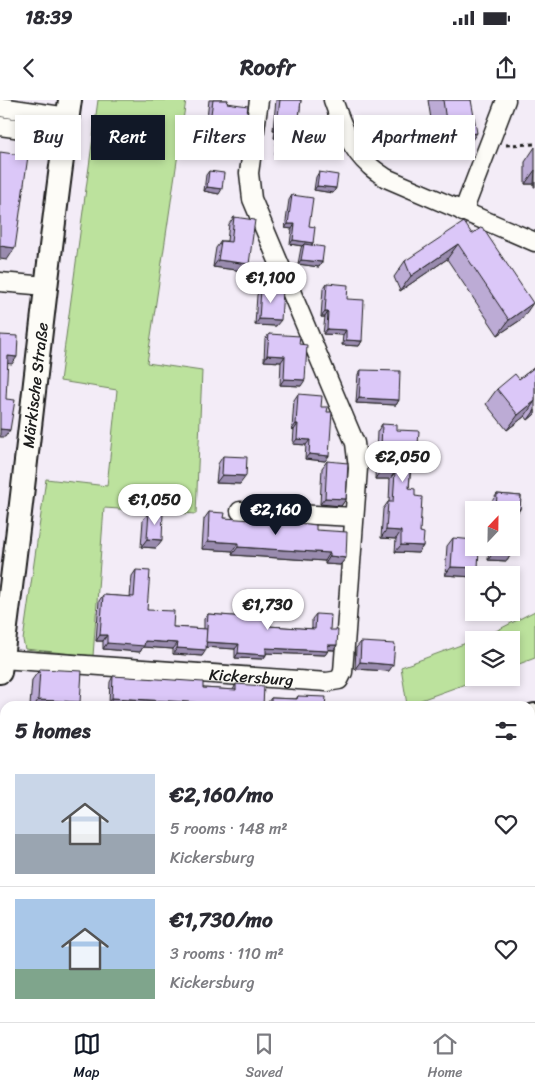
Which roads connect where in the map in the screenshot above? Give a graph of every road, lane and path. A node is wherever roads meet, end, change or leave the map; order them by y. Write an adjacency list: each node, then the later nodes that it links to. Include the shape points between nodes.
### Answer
1 (259, 100): 16 (street, Kickersburg, via 249,173 252,200 355,443 358,468)
2 (333, 100): 11 (street, via 353,145 369,165 395,183)
3 (506, 100): 9 (street)
4 (0, 107): 5 (street)
5 (49, 115)
6 (15, 124): 7 (street)
7 (0, 126)
8 (535, 144): 9 (path)
9 (489, 145): 11 (street)
10 (62, 160): 14 (main road, Märkische Straße)
11 (463, 212): 12 (street)
12 (535, 242)
13 (0, 282): 14 (street)
14 (46, 286): 17 (main road, Märkische Straße)
15 (240, 511): 16 (street)
16 (354, 517): 17 (street, Kickersburg, via 343,672 339,680)
17 (1, 666)

